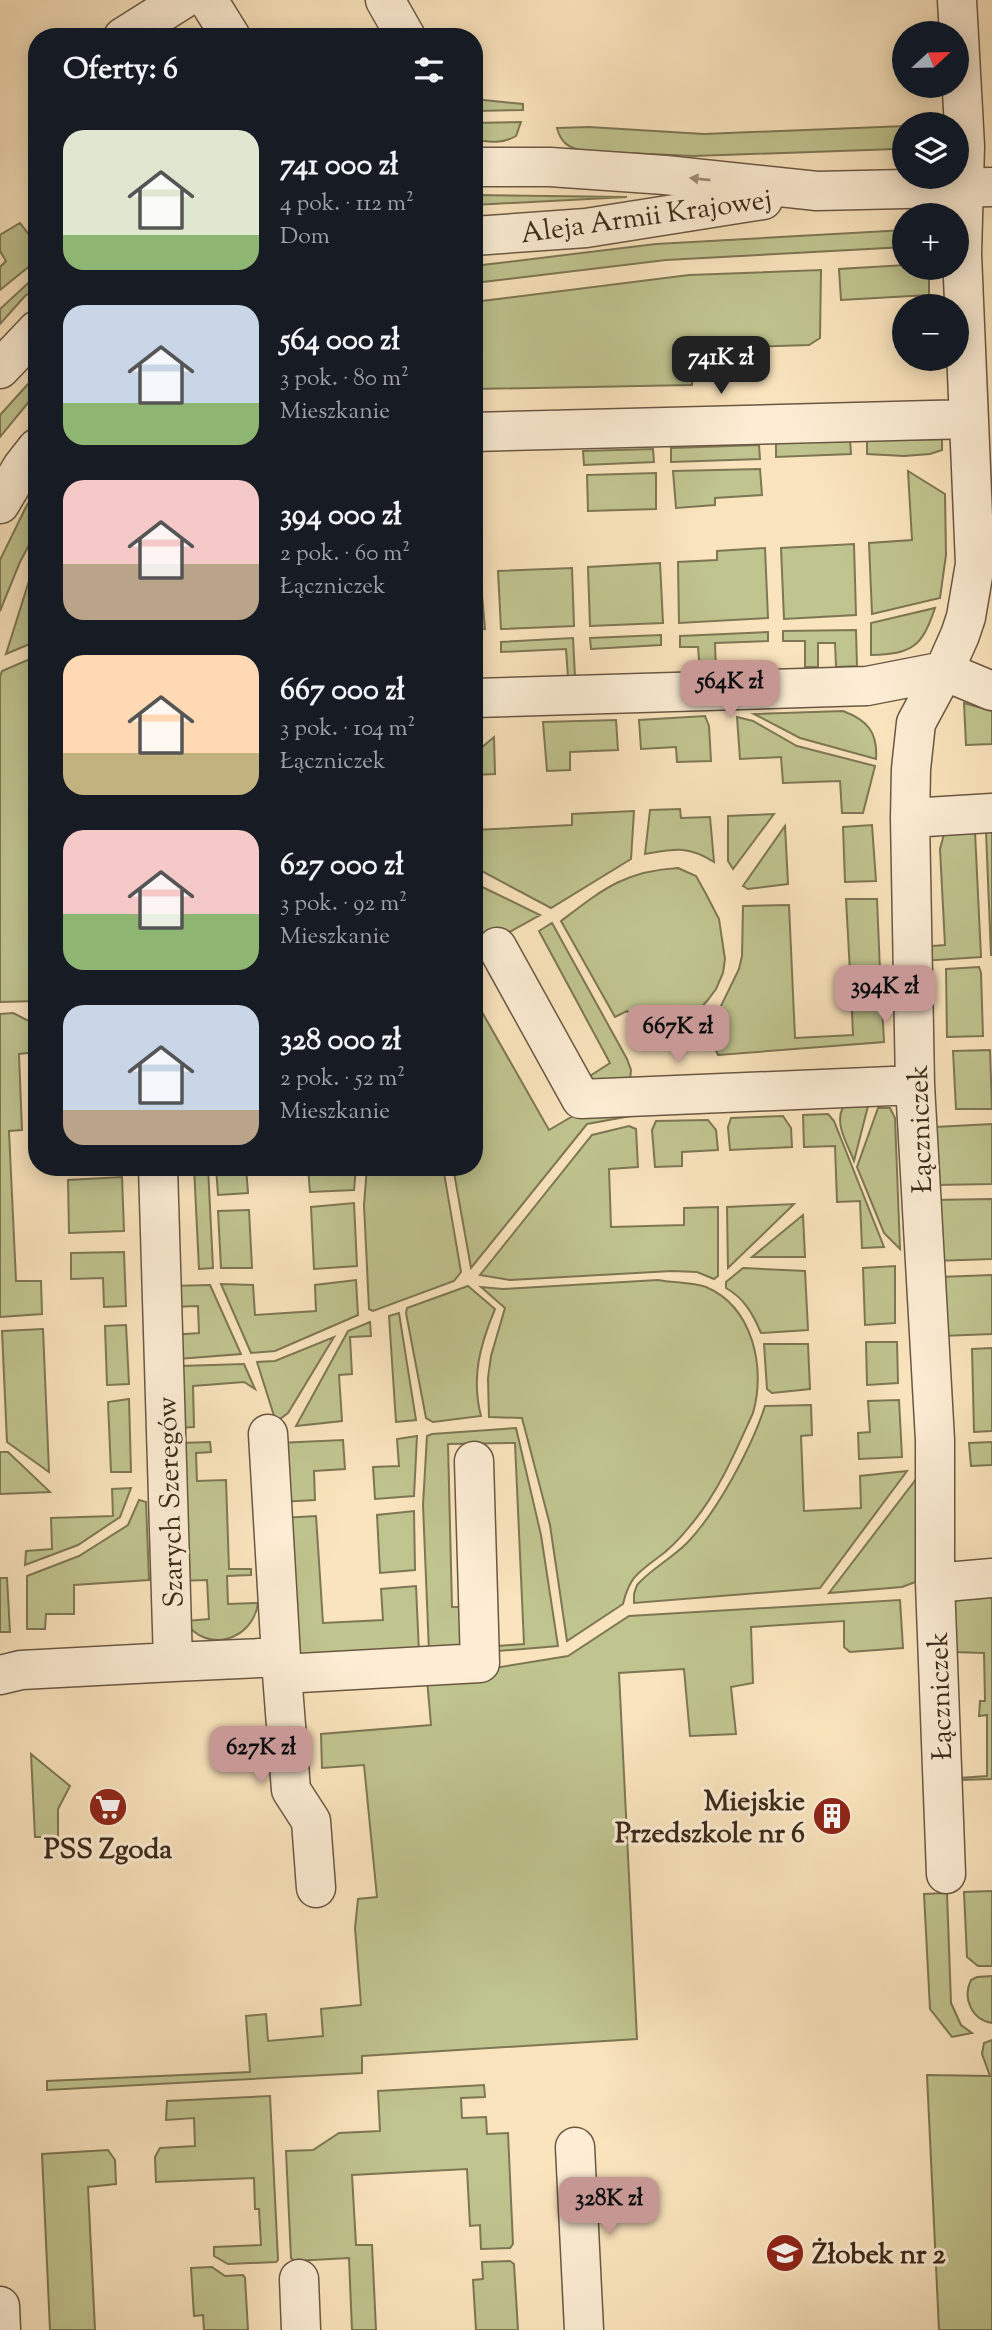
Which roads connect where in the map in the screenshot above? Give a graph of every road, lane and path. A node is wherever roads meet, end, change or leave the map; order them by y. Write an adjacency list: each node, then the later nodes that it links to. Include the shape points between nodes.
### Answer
1 (182, 0): 5 (street)
2 (208, 0): 6 (street)
3 (385, 0): 7 (street)
4 (957, 0): 9 (street, Łączniczek, via 965,146)
5 (137, 28)
6 (225, 28)
7 (401, 28)
8 (483, 167): 10 (street, Aleja Armii Krajowej, one-way to 8, via 665,175)
9 (978, 187): 10 (street, Aleja Armii Krajowej); 13 (street, Łączniczek, via 962,254)
10 (817, 191): 11 (street, Aleja Armii Krajowej, via 586,228)
11 (483, 235)
12 (28, 339): 14 (street)
13 (979, 348): 15 (street, Łączniczek)
14 (0, 369)
15 (969, 419): 16 (street); 19 (street, Łączniczek, via 975,564 966,618)
16 (483, 432)
17 (28, 459): 18 (street)
18 (0, 504)
19 (944, 671): 20 (street); 21 (street, via 867,686); 23 (street, Łączniczek, via 916,723)
20 (992, 691)
21 (483, 698)
22 (992, 813): 23 (street)
23 (910, 818): 25 (street, Łączniczek)
24 (496, 947): 25 (street, via 581,1099)
25 (915, 1085): 30 (street, Łączniczek, via 935,1440)
26 (158, 1176): 31 (street, Szarych Szeregów)
27 (268, 1434): 32 (street)
28 (474, 1461): 32 (street, via 480,1663)
29 (992, 1578): 30 (street)
30 (934, 1583): 34 (street, Łączniczek)
31 (173, 1662): 32 (street); 33 (street)
32 (281, 1665): 35 (street, via 291,1790 311,1821)
33 (0, 1675)
34 (946, 1874)
35 (317, 1888)
36 (575, 2147): 41 (street)
37 (299, 2279): 40 (street)
38 (0, 2306): 39 (street)
39 (1, 2330)
40 (301, 2330)
41 (584, 2330)

